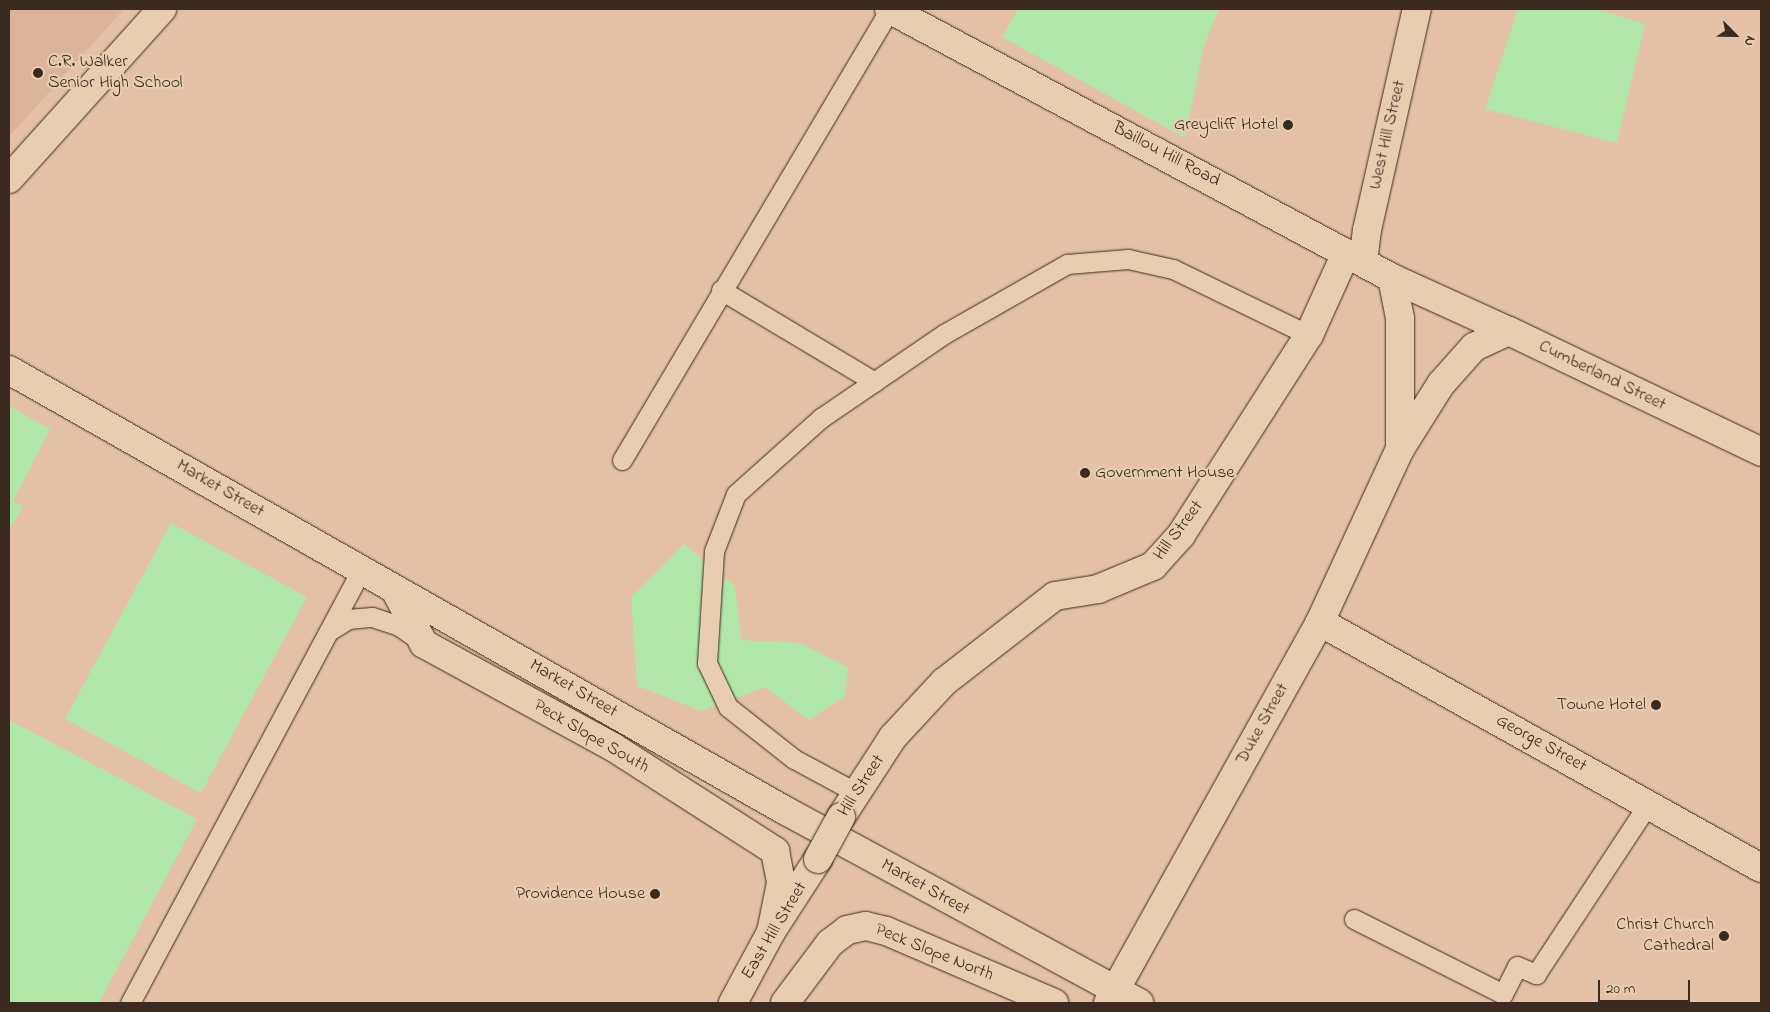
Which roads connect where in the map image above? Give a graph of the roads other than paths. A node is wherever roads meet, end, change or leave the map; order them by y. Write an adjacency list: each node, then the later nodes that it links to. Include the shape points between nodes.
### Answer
1 (162, 9): 4 (main road)
2 (890, 9): 5 (main road, Baillou Hill Road); 7 (lane)
3 (1417, 9): 5 (main road, West Hill Street, via 1367,230)
4 (9, 179)
5 (1355, 257): 6 (main road, Baillou Hill Road); 10 (main road, Hill Street)
6 (1392, 278): 8 (main road, Baillou Hill Road); 13 (main road, Duke Street, via 1400,318)
7 (721, 290): 12 (lane); 15 (lane)
8 (1442, 300): 9 (main road, Cumberland Street)
9 (1509, 331): 13 (main road, Duke Street, via 1474,347 1457,363); 14 (main road, Cumberland Street)
10 (1310, 335): 12 (lane, via 1173,269 1128,259 1067,264 944,334); 21 (main road, Hill Street, via 1181,535 1153,566 1098,589 1055,596 944,682 893,737)
11 (9, 370): 16 (main road, Market Street)
12 (874, 382): 21 (lane, via 821,418 736,494 714,551 707,663 728,706 794,758)
13 (1400, 449): 18 (main road, Duke Street)
14 (1761, 452)
15 (622, 460)
16 (361, 571): 17 (main road, Market Street); 19 (lane)
17 (395, 590): 20 (main road); 27 (main road, Market Street)
18 (1320, 622): 22 (main road, George Street); 27 (main road, Duke Street)
19 (327, 632): 20 (lane, Peck Slope South, via 348,619 372,617 399,626); 28 (lane)
20 (424, 644): 26 (main road, Peck Slope South, via 613,747 775,851 781,883)
21 (857, 793): 23 (main road, Hill Street, bridge)
22 (1648, 804): 24 (main road, George Street); 25 (lane, via 1536,974 1517,966 1503,994)
23 (818, 860): 26 (main road, East Hill Street)
24 (1761, 868)
25 (1354, 919)
26 (771, 932): 29 (main road, East Hill Street)
27 (1111, 998): 32 (main road, Market Street)
28 (130, 1003)
29 (732, 1003)
30 (784, 1003): 31 (main road, Peck Slope North, via 830,943 847,930 866,926 886,931)
31 (1054, 1003)
32 (1139, 1003)

